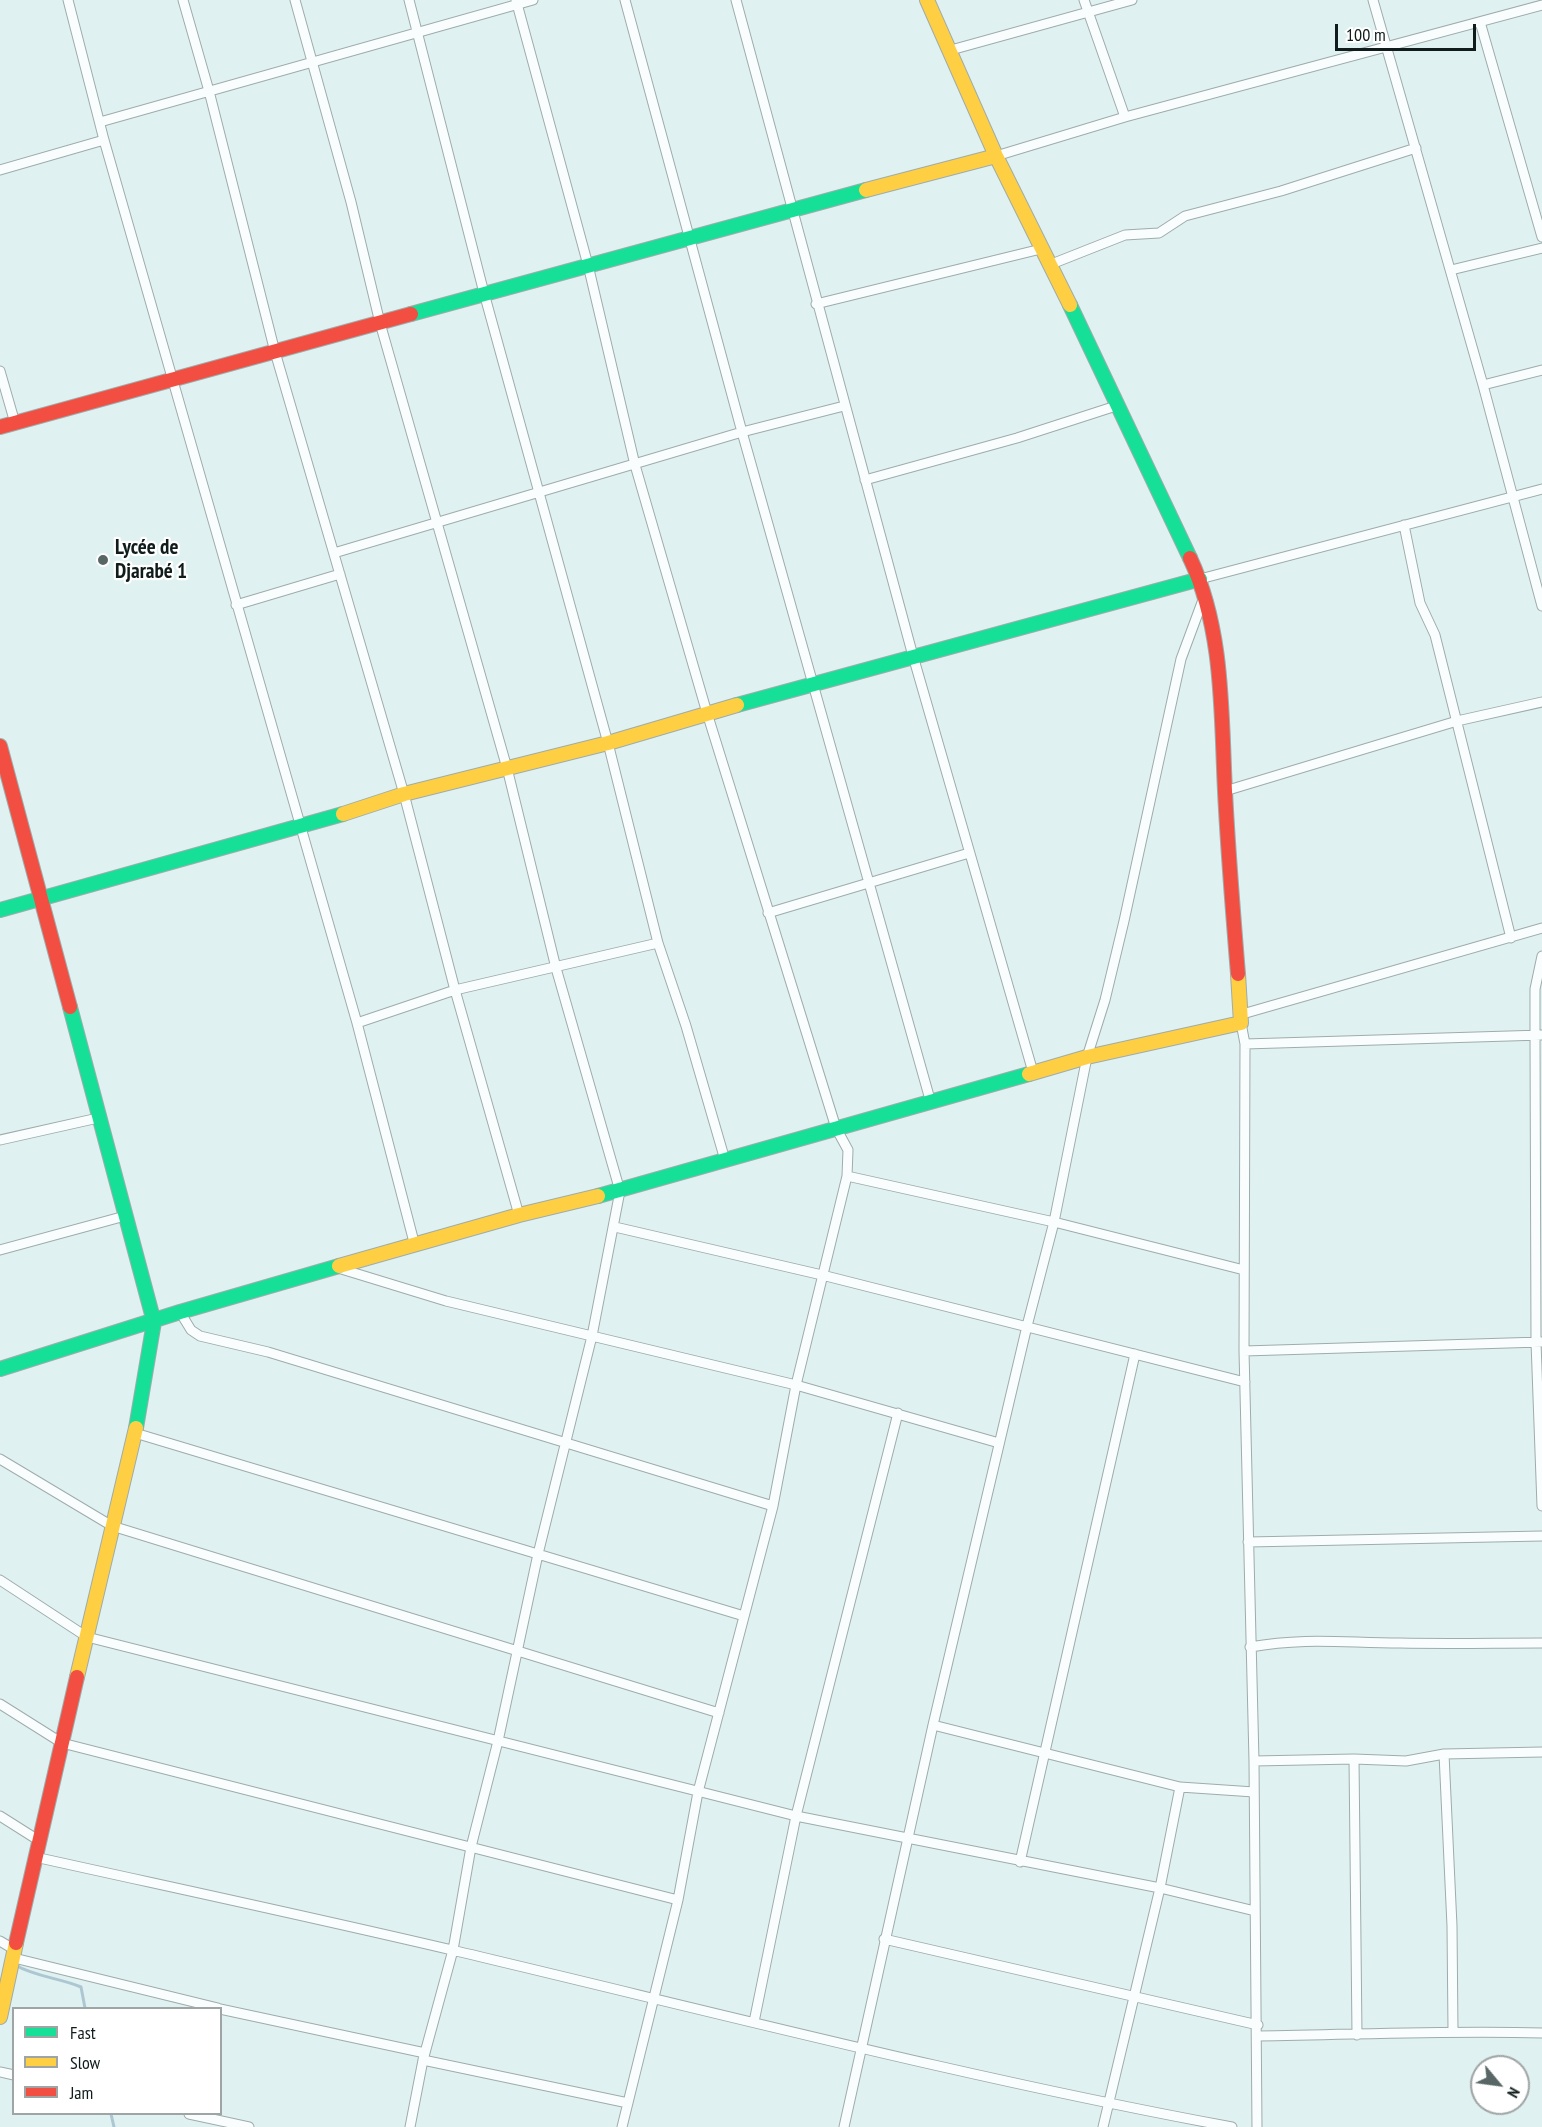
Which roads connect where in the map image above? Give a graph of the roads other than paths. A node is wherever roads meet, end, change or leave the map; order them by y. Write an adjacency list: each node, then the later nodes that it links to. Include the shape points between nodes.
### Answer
1 (68, 0): 22 (street)
2 (183, 0): 20 (street)
3 (295, 0): 19 (street)
4 (409, 0): 16 (street)
5 (533, 0): 12 (street)
6 (625, 0): 28 (street)
7 (736, 0): 27 (street)
8 (927, 0): 18 (street)
9 (1084, 0): 14 (street)
10 (1132, 0): 14 (street)
11 (1373, 0): 17 (street)
12 (517, 2): 16 (street); 32 (street)
13 (1542, 5): 15 (street)
14 (1088, 11): 18 (street); 21 (street)
15 (1480, 22): 17 (street); 29 (street)
16 (417, 32): 19 (street); 35 (street)
17 (1387, 46): 21 (street); 24 (street)
18 (951, 50): 25 (street)
19 (312, 62): 20 (street); 37 (street)
20 (209, 91): 22 (street); 38 (street)
21 (1125, 117): 25 (street)
22 (100, 122): 23 (street)
23 (104, 140): 26 (street); 41 (street)
24 (1416, 148): 33 (street, via 1185,216 1159,232 1125,235); 34 (street)
25 (996, 156): 27 (street); 31 (street)
26 (0, 170)
27 (791, 209): 28 (street); 36 (street)
28 (690, 237): 32 (street); 47 (street)
29 (1542, 237)
30 (1542, 248): 34 (street)
31 (1041, 249): 33 (street); 36 (street)
32 (588, 265): 35 (street); 48 (street)
33 (1049, 265): 43 (street)
34 (1451, 270): 42 (street)
35 (484, 293): 37 (street); 51 (street)
36 (816, 304): 44 (street)
37 (380, 322): 38 (street); 53 (street)
38 (275, 352): 41 (street); 55 (street)
39 (1542, 370): 42 (street)
40 (0, 371): 45 (street)
41 (175, 380): 45 (street); 59 (street)
42 (1483, 385): 52 (street)
43 (1119, 405): 49 (street); 57 (street)
44 (844, 406): 47 (street); 49 (street)
45 (15, 423): 46 (street)
46 (0, 427)
47 (742, 432): 48 (street); 62 (street)
48 (635, 465): 51 (street); 64 (street)
49 (865, 480): 61 (street)
50 (1542, 489): 52 (street)
51 (539, 492): 53 (street); 66 (street)
52 (1511, 497): 54 (street); 60 (street)
53 (439, 523): 55 (street); 68 (street)
54 (1404, 525): 57 (street); 65 (street, via 1420,603 1435,635)
55 (334, 553): 56 (street)
56 (340, 574): 59 (street); 70 (street)
57 (1200, 579): 58 (street); 61 (street)
58 (1204, 597): 69 (street, via 1223,703); 87 (street, via 1181,660 1124,921)
59 (236, 605): 71 (street)
60 (1542, 606)
61 (913, 656): 62 (street); 72 (street)
62 (813, 683): 64 (street); 73 (street)
63 (1542, 702): 65 (street)
64 (707, 713): 66 (street); 76 (street)
65 (1457, 721): 69 (street); 78 (street)
66 (608, 743): 68 (street); 79 (street)
67 (0, 746): 74 (street)
68 (507, 768): 70 (street); 81 (street)
69 (1225, 791): 83 (street)
70 (404, 794): 71 (street); 82 (street)
71 (302, 827): 74 (street); 84 (street)
72 (969, 853): 73 (street); 88 (street)
73 (868, 884): 76 (street); 89 (street)
74 (40, 898): 75 (street); 90 (street)
75 (0, 910)
76 (768, 913): 91 (street)
77 (1542, 928): 78 (street)
78 (1511, 938): 83 (street)
79 (658, 943): 81 (street); 94 (street)
80 (1542, 956): 85 (street, via 1535,989)
81 (556, 968): 82 (street); 96 (street)
82 (454, 990): 84 (street); 97 (street)
83 (1240, 1019): 86 (street); 87 (street)
84 (357, 1023): 102 (street)
85 (1538, 1035): 86 (street); 92 (street)
86 (1245, 1044): 105 (street)
87 (1088, 1057): 88 (street); 99 (street)
88 (1033, 1072): 89 (street)
89 (931, 1103): 91 (street)
90 (98, 1118): 93 (street); 98 (street)
91 (836, 1128): 94 (street); 95 (street, via 848,1149)
92 (1539, 1136): 101 (street)
93 (0, 1140)
94 (725, 1160): 96 (street)
95 (847, 1176): 99 (street); 106 (street)
96 (620, 1191): 97 (street); 100 (street)
97 (519, 1215): 102 (street)
98 (125, 1216): 103 (street); 108 (street)
99 (1054, 1222): 105 (street); 109 (street)
100 (615, 1227): 106 (street); 110 (street)
101 (1540, 1234): 111 (street)
102 (415, 1246): 104 (street)
103 (0, 1250)
104 (338, 1268): 107 (street); 110 (street, via 447,1301)
105 (1244, 1270): 112 (street)
106 (822, 1275): 109 (street); 116 (street)
107 (180, 1312): 108 (street); 119 (street, via 191,1330 200,1336 268,1352)
108 (154, 1322): 114 (street); 118 (street)
109 (1027, 1326): 113 (street); 120 (street)
110 (592, 1336): 116 (street); 119 (street)
111 (1539, 1342): 112 (street); 123 (street)
112 (1244, 1351): 115 (street)
113 (1135, 1354): 115 (street); 140 (street)
114 (0, 1369)
115 (1245, 1382): 126 (street)
116 (796, 1385): 117 (street); 122 (street)
117 (898, 1413): 120 (street); 148 (street)
118 (135, 1433): 124 (street); 127 (street)
119 (566, 1442): 122 (street); 127 (street)
120 (999, 1443): 136 (street)
121 (0, 1459): 124 (street)
122 (773, 1506): 129 (street)
123 (1542, 1506)
124 (112, 1526): 130 (street); 133 (street)
125 (1542, 1536): 126 (street)
126 (1248, 1542): 132 (street)
127 (538, 1554): 129 (street); 133 (street)
128 (0, 1580): 130 (street)
129 (744, 1616): 135 (street)
130 (87, 1637): 137 (street); 138 (street)
131 (1542, 1643): 132 (street, via 1318,1639)
132 (1250, 1647): 143 (street)
133 (519, 1651): 135 (street); 137 (street)
134 (0, 1704): 138 (street)
135 (719, 1713): 145 (street)
136 (933, 1725): 140 (street); 149 (street)
137 (498, 1741): 145 (street); 151 (street)
138 (62, 1743): 150 (street); 151 (street)
139 (1542, 1752): 141 (street)
140 (1044, 1754): 144 (street); 153 (street)
141 (1444, 1754): 142 (street, via 1406,1761); 168 (street)
142 (1354, 1759): 143 (street); 171 (street)
143 (1254, 1761): 146 (street)
144 (1180, 1786): 146 (street); 154 (street)
145 (698, 1792): 148 (street); 155 (street)
146 (1254, 1792): 156 (street)
147 (0, 1816): 150 (street)
148 (796, 1816): 149 (street); 166 (street)
149 (907, 1838): 153 (street); 157 (street)
150 (38, 1840): 152 (street)
151 (471, 1847): 155 (street); 159 (street)
152 (35, 1857): 159 (street); 160 (street)
153 (1020, 1862): 154 (street)
154 (1160, 1888): 156 (street); 161 (street)
155 (678, 1900): 162 (street)
156 (1255, 1911): 167 (street)
157 (884, 1938): 161 (street); 172 (street)
158 (0, 1941): 160 (street)
159 (453, 1950): 162 (street); 173 (street)
160 (15, 1954): 163 (street); 165 (street)
161 (1135, 1996): 167 (street); 175 (street)
162 (654, 1999): 166 (street); 174 (street)
163 (212, 2007)
164 (222, 2010): 173 (street)
165 (0, 2017)
166 (754, 2022): 172 (street)
167 (1258, 2025): 170 (street)
168 (1453, 2030): 169 (street); 171 (street)
169 (1542, 2033)
170 (1258, 2036): 171 (street); 183 (street)
171 (1357, 2036)
172 (860, 2049): 175 (street); 180 (street)
173 (424, 2056): 174 (street); 178 (street)
174 (628, 2103): 179 (street)
175 (1109, 2105): 181 (street); 182 (street)
176 (194, 2115): 177 (street)
177 (249, 2127)
178 (410, 2127)
179 (622, 2127)
180 (844, 2127)
181 (1103, 2127)
182 (1232, 2127)
183 (1257, 2127)

